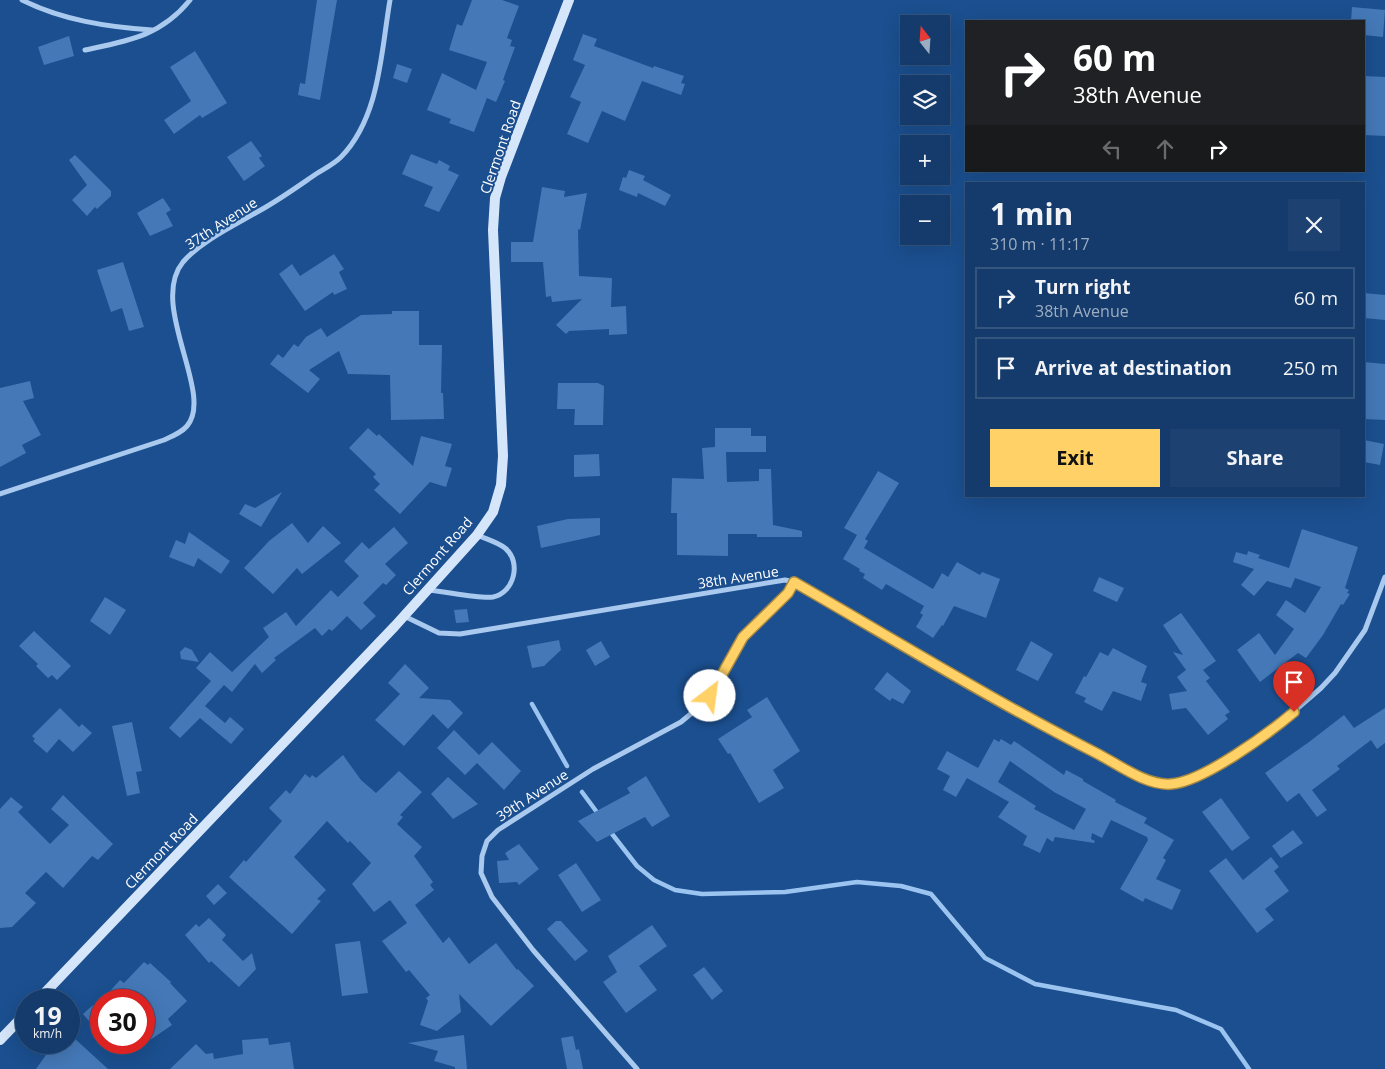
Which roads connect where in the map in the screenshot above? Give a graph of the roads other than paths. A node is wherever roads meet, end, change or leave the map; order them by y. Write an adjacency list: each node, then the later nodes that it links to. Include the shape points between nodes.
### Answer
1 (22, 0): 5 (street, via 46,12 76,20)
2 (190, 0): 5 (street, via 170,20)
3 (390, 0): 7 (street, 37th Avenue, via 373,97 353,144 340,159 198,248 183,262 175,276 174,312 193,395 193,412 188,425 179,434 164,440)
4 (569, 0): 8 (street, Clermont Road, via 495,198 493,230 503,474 493,512)
5 (152, 30): 6 (street, via 134,40)
6 (85, 50)
7 (0, 494)
8 (476, 535): 11 (street, Clermont Road); 11 (street, via 506,549 513,558 514,572 508,587 495,596 485,598)
9 (1385, 577): 10 (street, 38th Avenue, via 1365,630 1321,688 1284,720 1215,767 1191,780 1171,784 1148,780 1070,740)
10 (794, 582): 12 (street, 38th Avenue, via 784,580 460,634 439,633); 16 (street, 39th Avenue, via 788,593 743,637 710,696 699,707 681,722 593,769 498,830 487,841 482,856 481,873 492,897 533,950)
11 (428, 590): 12 (street, Clermont Road)
12 (404, 616): 13 (street, Clermont Road)
13 (48, 989)
14 (15, 1024): 15 (street)
15 (0, 1040)
16 (637, 1069)

